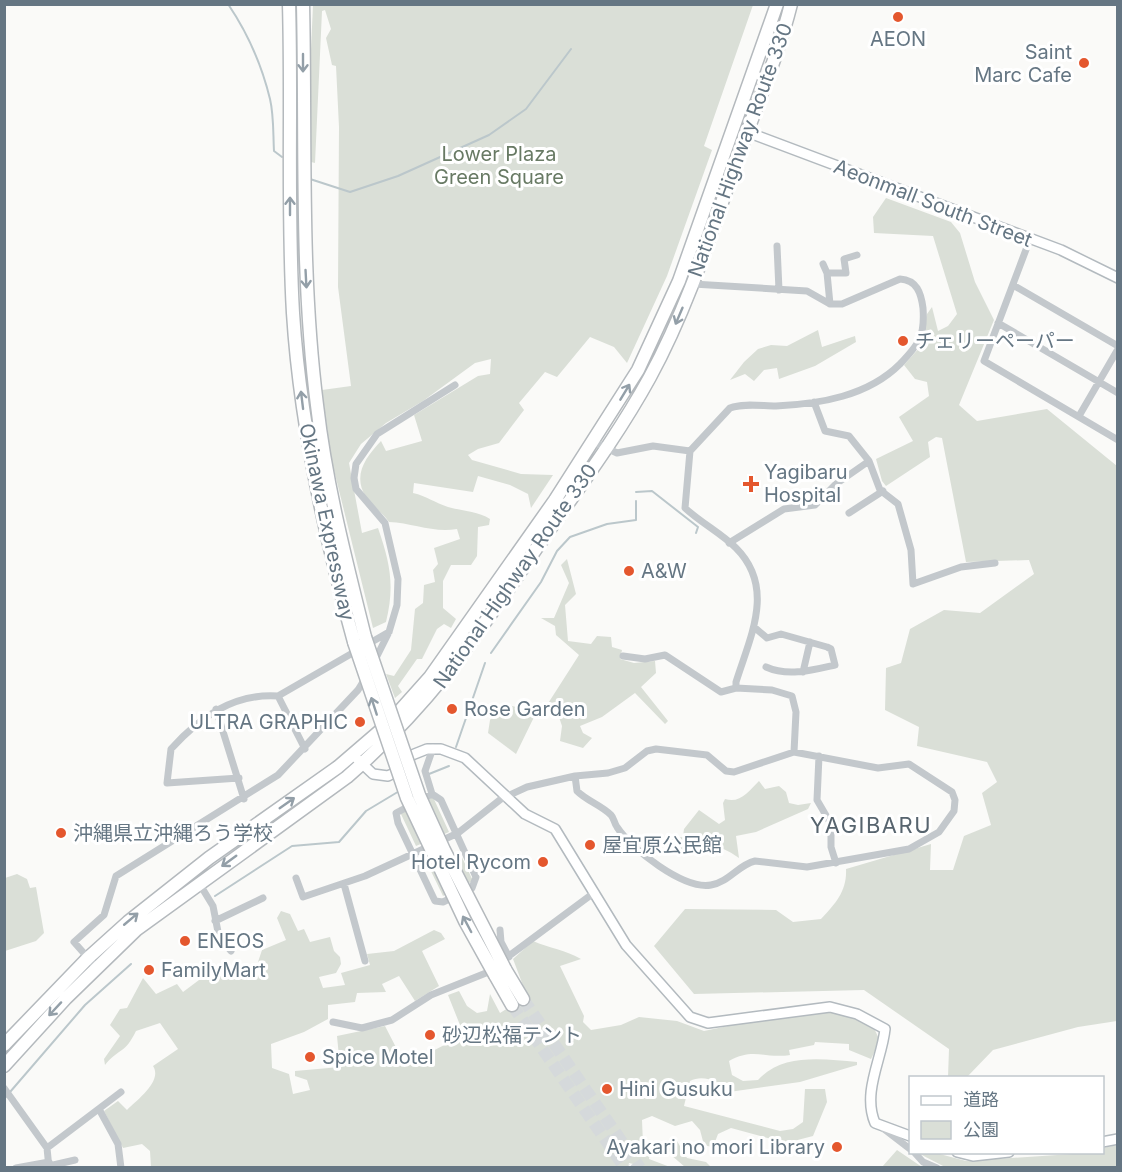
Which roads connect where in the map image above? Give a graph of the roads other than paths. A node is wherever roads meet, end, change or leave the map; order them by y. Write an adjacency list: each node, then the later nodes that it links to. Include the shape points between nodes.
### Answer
1 (289, 4): 34 (highway, Okinawa Expressway, one-way to 1, via 318,494 297,359 290,229)
2 (303, 4): 34 (highway, Okinawa Expressway, one-way to 34, via 303,227 312,356 332,498)
3 (777, 4): 24 (highway, National Highway Route 330, one-way to 3, via 638,370 667,309)
4 (791, 4): 5 (highway, National Highway Route 330)
5 (747, 132): 6 (street, Aeonmall South Street); 12 (highway, National Highway Route 330)
6 (1030, 239): 11 (street, Aeonmall South Street); 13 (street)
7 (777, 246): 14 (street)
8 (857, 255): 10 (street, via 844,259 846,273)
9 (823, 264): 10 (street)
10 (827, 273): 15 (street)
11 (1118, 278)
12 (693, 284): 14 (street); 25 (highway, National Highway Route 330, one-way to 25, via 650,376)
13 (1013, 285): 16 (street); 17 (street)
14 (779, 290): 15 (street, via 807,291)
15 (830, 304): 21 (street, via 842,304 900,279 910,281 915,284 922,304 922,337 887,377 872,386)
16 (998, 323): 18 (street); 22 (street, via 984,361)
17 (1118, 347): 18 (street)
18 (1099, 381): 20 (street); 22 (street)
19 (455, 385): 33 (street, via 377,434 356,464 356,489 385,523 396,561 397,605)
20 (1118, 393)
21 (814, 402): 26 (street, via 730,408); 27 (street, via 825,431 849,436)
22 (1079, 416): 23 (street)
23 (1118, 440)
24 (594, 442): 25 (street); 46 (highway, National Highway Route 330, via 430,676)
25 (605, 448): 26 (street, via 617,453 653,446); 46 (highway, National Highway Route 330, via 440,684 404,725)
26 (690, 451): 30 (street, via 686,508)
27 (869, 461): 28 (street); 30 (street, via 836,484 815,505 784,509)
28 (883, 491): 29 (street); 31 (street, via 898,504 911,550 913,584 961,567)
29 (849, 513)
30 (729, 543): 32 (street, via 746,561 758,592)
31 (995, 563)
32 (753, 627): 35 (street, via 767,638 781,634); 39 (street)
33 (389, 632): 40 (street); 43 (street, via 358,690)
34 (360, 640): 65 (highway, Okinawa Expressway, bridge, via 419,795)
35 (810, 642): 38 (street); 38 (street, via 831,649 835,665)
36 (623, 656): 39 (street, via 645,659 665,655 721,692)
37 (766, 667): 38 (street)
38 (803, 672)
39 (736, 688): 44 (street, via 772,690 792,696 796,712)
40 (278, 696): 41 (street, via 245,697); 43 (street)
41 (216, 709): 48 (street); 48 (street, via 171,749 165,782)
42 (433, 748): 46 (street, via 412,755 388,776 373,774); 49 (street, via 425,771); 51 (street, via 465,759)
43 (305, 749): 50 (street, via 278,775)
44 (794, 752): 45 (street); 47 (street, via 734,772 726,771 707,755 656,749 625,768)
45 (819, 756): 54 (street, via 817,800 831,824); 54 (street, via 878,768 909,764 952,792 955,800 945,827 926,842)
46 (357, 760): 56 (highway, National Highway Route 330, one-way to 56); 64 (highway, National Highway Route 330, one-way to 46, via 172,886)
47 (575, 776): 51 (street, via 527,787); 54 (street, via 577,791 611,815 620,830 681,881 711,885 755,861 807,867)
48 (239, 778): 50 (street)
49 (432, 794): 52 (street, via 441,800); 53 (street, via 396,813)
50 (244, 798): 64 (street, via 122,870 113,881 104,915 75,938 75,945)
51 (507, 798): 52 (street); 58 (street, via 525,814 555,829)
52 (458, 833): 53 (street); 53 (street, via 476,877 472,888 443,902 435,901)
53 (412, 854): 57 (street)
54 (836, 863)
55 (296, 878): 57 (street, via 303,897)
56 (199, 883): 60 (street, via 213,906); 64 (highway, National Highway Route 330)
57 (344, 884): 63 (street)
58 (594, 892): 65 (street, via 555,919); 73 (street, via 626,945 690,1017 708,1023 830,1007 857,1014 885,1029 874,1066)
59 (263, 898): 60 (street)
60 (215, 921): 62 (street, via 219,937)
61 (500, 930): 65 (street)
62 (231, 951)
63 (365, 960)
64 (92, 963): 68 (highway, National Highway Route 330); 69 (highway, National Highway Route 330, one-way to 69)
65 (503, 967): 66 (highway, Okinawa Expressway); 67 (street, via 431,995 392,1020 362,1028)
66 (517, 1002)
67 (333, 1022)
68 (4, 1045)
69 (4, 1066)
70 (6, 1088): 75 (street)
71 (122, 1092): 72 (street)
72 (99, 1109): 75 (street); 83 (street, via 118,1144)
73 (875, 1123): 74 (street); 76 (street)
74 (909, 1136)
75 (47, 1148): 81 (street)
76 (909, 1148)
77 (916, 1154): 84 (street, via 923,1162)
78 (965, 1154): 79 (street)
79 (991, 1154)
80 (75, 1160): 81 (street)
81 (49, 1165): 82 (street)
82 (16, 1167)
83 (121, 1167)
84 (937, 1167)

